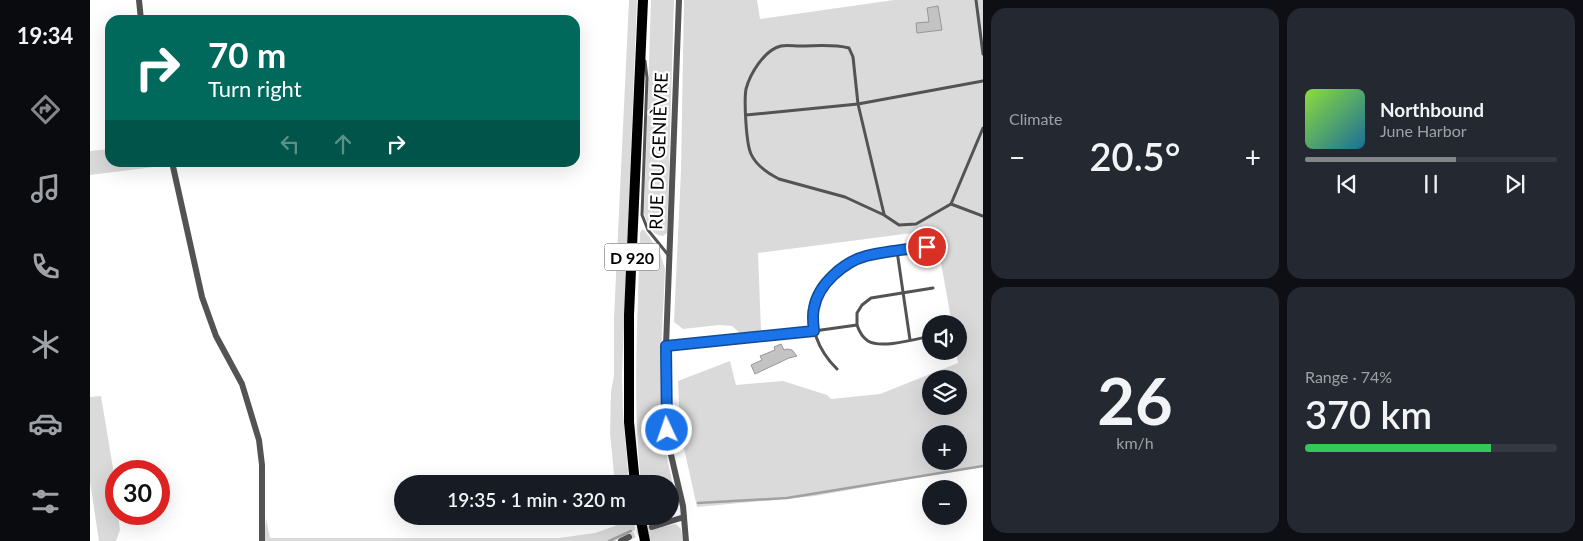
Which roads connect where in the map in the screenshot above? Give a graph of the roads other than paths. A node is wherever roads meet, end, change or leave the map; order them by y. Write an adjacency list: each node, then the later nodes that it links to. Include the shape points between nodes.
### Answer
1 (139, 0): 5 (street)
2 (643, 0): 6 (main road, D 920)
3 (679, 0): 18 (street, RUE DU GENIÈVRE)
4 (976, 0): 7 (lane)
5 (140, 15)
6 (642, 30): 18 (lane, via 647,78 642,215 648,230); 27 (main road, D 920, via 629,315 629,422)
7 (983, 54)
8 (983, 81): 9 (lane)
9 (858, 104): 10 (lane); 10 (lane, via 853,57 849,48 837,45 780,46 754,68 746,90); 14 (lane)
10 (746, 115): 14 (lane, via 750,153 770,174 845,198)
11 (983, 128): 13 (lane)
12 (173, 167): 32 (street, via 202,297 216,336 242,384 259,440)
13 (951, 204): 14 (lane, via 916,224 899,224); 15 (lane)
14 (884, 215)
15 (983, 216)
16 (927, 247): 17 (lane)
17 (897, 250): 20 (lane); 22 (lane, via 865,256 844,266 828,281 814,306)
18 (670, 256): 25 (street, RUE DU GENIÈVRE)
19 (933, 288): 20 (lane)
20 (903, 293): 21 (lane, via 872,298 862,305 857,314); 24 (lane)
21 (857, 325): 22 (lane); 24 (lane, via 869,342)
22 (814, 331): 25 (lane); 26 (lane, via 825,358)
23 (922, 338): 24 (lane)
24 (910, 340)
25 (666, 346): 28 (street, RUE DU GENIÈVRE, via 668,442)
26 (837, 369)
27 (633, 475)
28 (684, 517): 30 (street); 35 (street, RUE DU GENIÈVRE)
29 (642, 525): 34 (main road)
30 (652, 526)
31 (629, 537): 33 (street)
32 (262, 541)
33 (621, 541)
34 (645, 541)
35 (686, 541)

